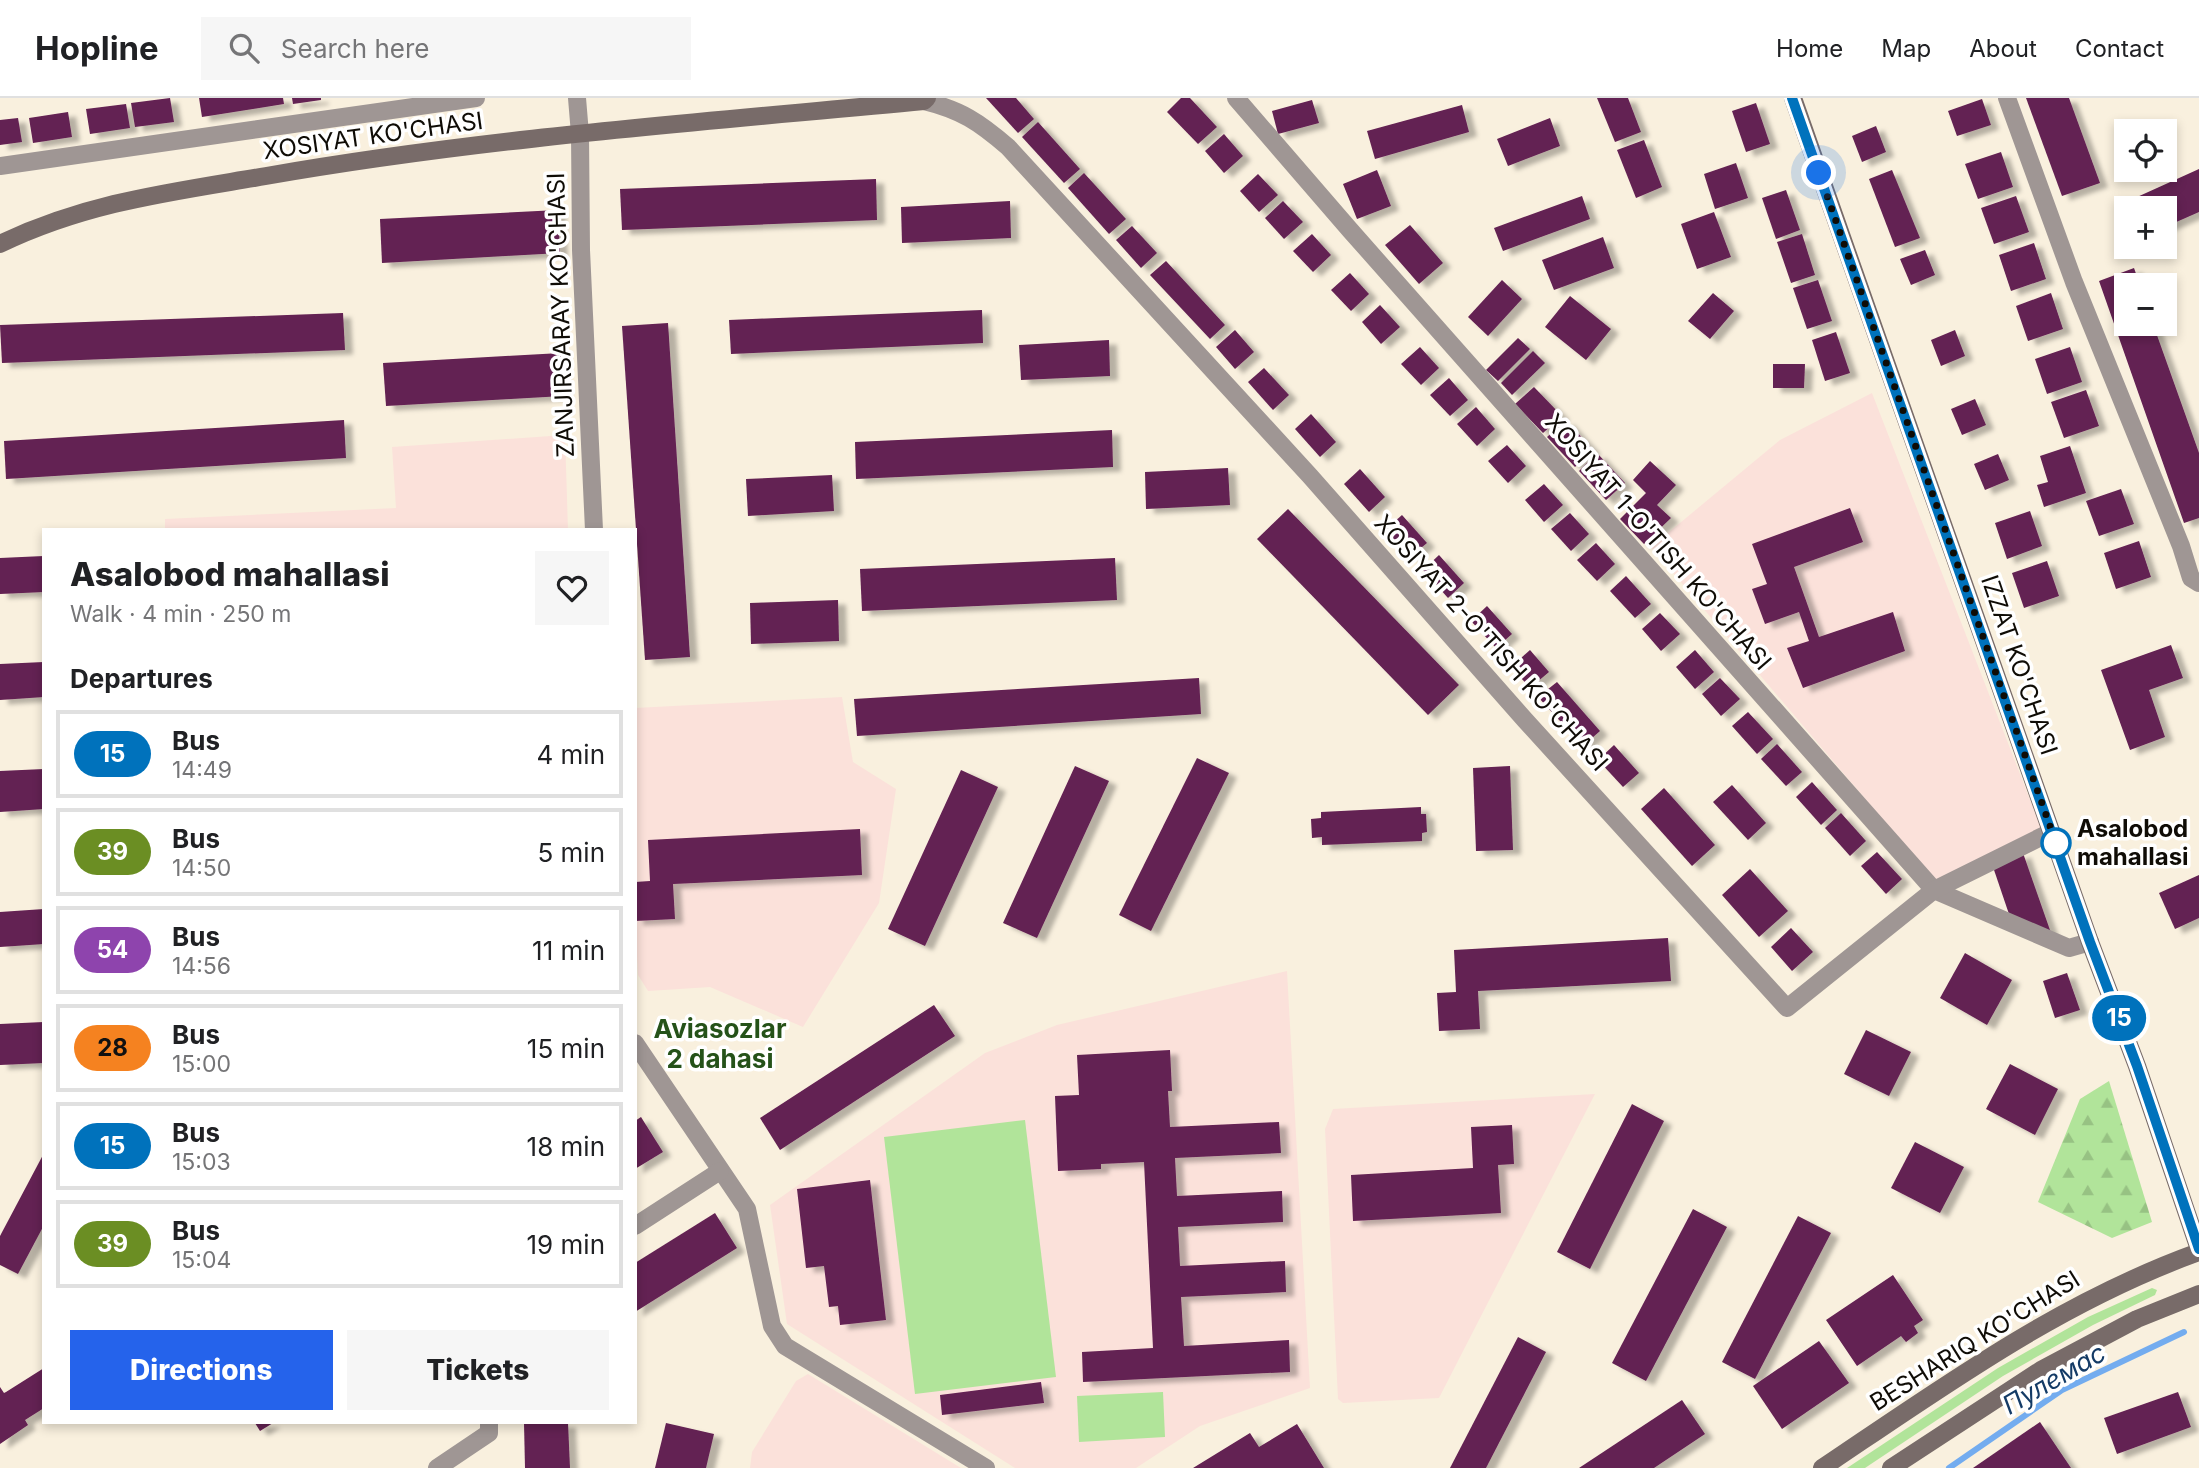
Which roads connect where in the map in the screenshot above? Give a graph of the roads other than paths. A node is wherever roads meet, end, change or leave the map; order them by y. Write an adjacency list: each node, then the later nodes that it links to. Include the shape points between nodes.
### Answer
1 (476, 98): 8 (street, XOSIYAT KO'CHASI)
2 (577, 98): 7 (street, ZANJIRSARAY KO'CHASI)
3 (1236, 98): 13 (street, XOSIYAT 1-O'TISH KO'CHASI)
4 (1793, 98): 12 (main road, IZZAT KO'CHASI)
5 (2007, 98): 11 (street, via 2191,578)
6 (925, 99): 7 (main road, XOSIYAT KO'CHASI); 13 (street, XOSIYAT 2-O'TISH KO'CHASI, via 967,115 1007,147 1310,476 1787,1008)
7 (580, 134): 9 (main road, XOSIYAT KO'CHASI, via 359,159 144,197 61,218); 10 (street, ZANJIRSARAY KO'CHASI)
8 (0, 166)
9 (0, 244)
10 (594, 528)
11 (2199, 583)
12 (2052, 832): 13 (street, XOSIYAT 2-O'TISH KO'CHASI); 14 (main road, IZZAT KO'CHASI)
13 (1934, 890): 14 (street, XOSIYAT 1-O'TISH KO'CHASI, via 2069,948)
14 (2090, 942): 18 (main road, IZZAT KO'CHASI)
15 (637, 1046): 16 (street)
16 (720, 1171): 17 (street); 22 (street, via 747,1209 772,1326 785,1346)
17 (637, 1225)
18 (2199, 1250): 23 (main road, BESHARIQ KO'CHASI, via 2045,1322)
19 (2199, 1294): 24 (main road, via 2137,1319 2041,1370)
20 (489, 1424): 21 (street, via 489,1433)
21 (437, 1468)
22 (986, 1468)
23 (1822, 1468)
24 (1891, 1468)

